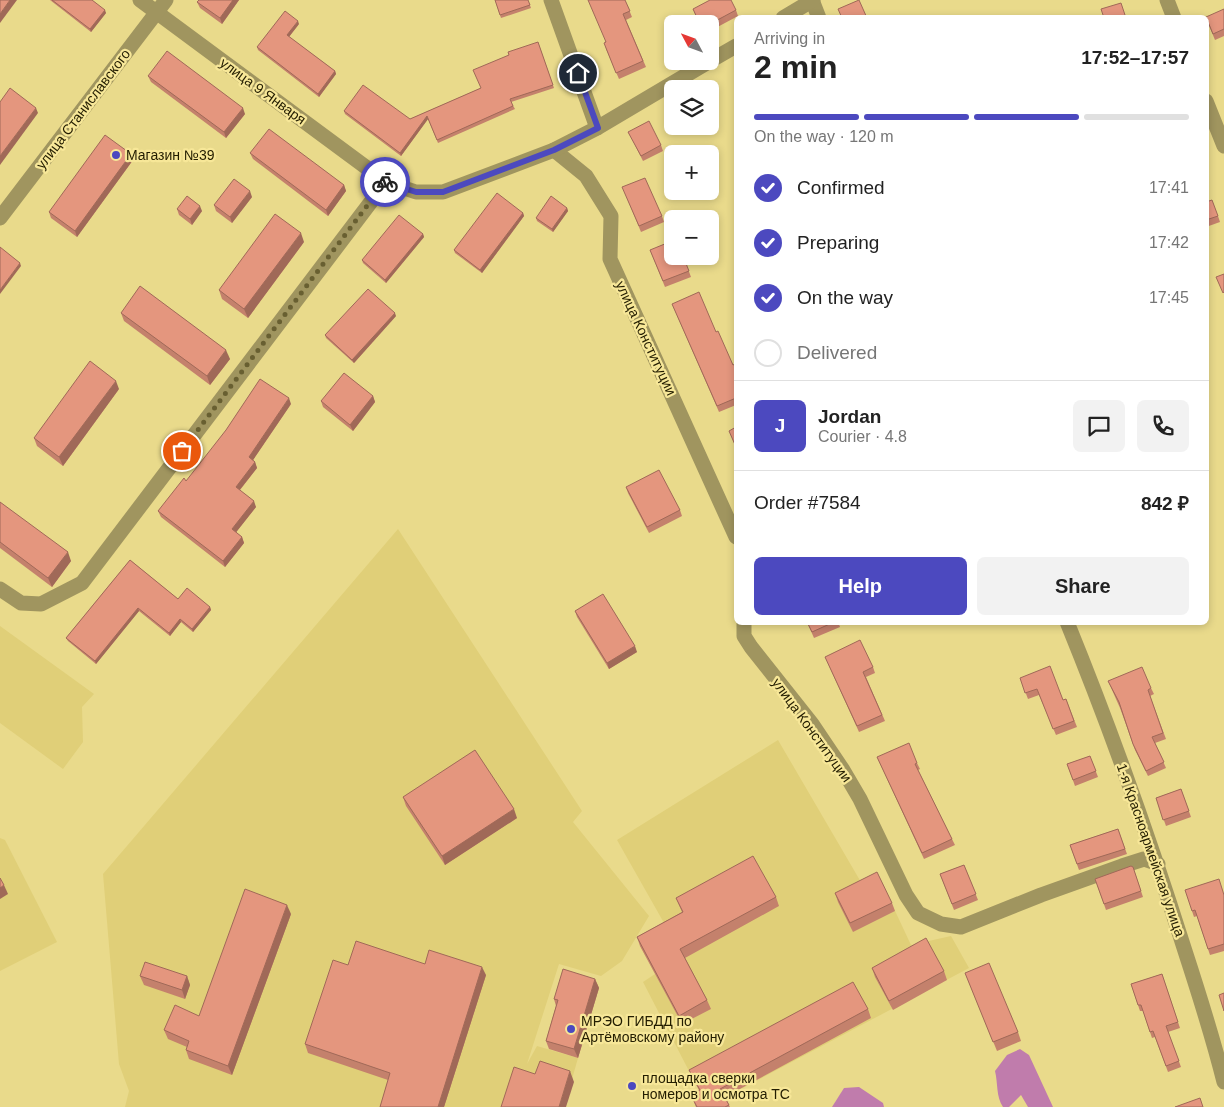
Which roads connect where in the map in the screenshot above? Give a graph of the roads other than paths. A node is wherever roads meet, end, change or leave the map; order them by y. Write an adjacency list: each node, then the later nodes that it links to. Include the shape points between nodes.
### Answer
1 (140, 0): 5 (street, улица 9 Января)
2 (552, 0): 13 (street)
3 (812, 0): 6 (street); 7 (street)
4 (1167, 0): 8 (street)
5 (161, 6): 16 (street, улица 9 Января); 17 (street, улица Станиславского)
6 (788, 15)
7 (818, 15)
8 (1173, 15)
9 (734, 47): 10 (street, улица 9 Января)
10 (719, 56)
11 (695, 70): 13 (street, улица 9 Января)
12 (1209, 108): 14 (street)
13 (598, 128): 15 (street, улица 9 Января)
14 (1224, 146)
15 (554, 150): 16 (street, улица 9 Января, via 443,192 416,192); 18 (street, улица Конституции, via 586,176 611,216 610,259)
16 (386, 182): 19 (street, via 82,583 41,604 21,603)
17 (0, 218)
18 (734, 533)
19 (0, 589)
20 (744, 625): 22 (street, улица Конституции, via 744,636 751,647 812,724 843,770 918,913 941,924 961,927 1122,866 1144,859)
21 (1068, 625): 22 (street, 1-я Красноармейская улица)
22 (1158, 864): 23 (street, 1-я Красноармейская улица)
23 (1224, 1082)

